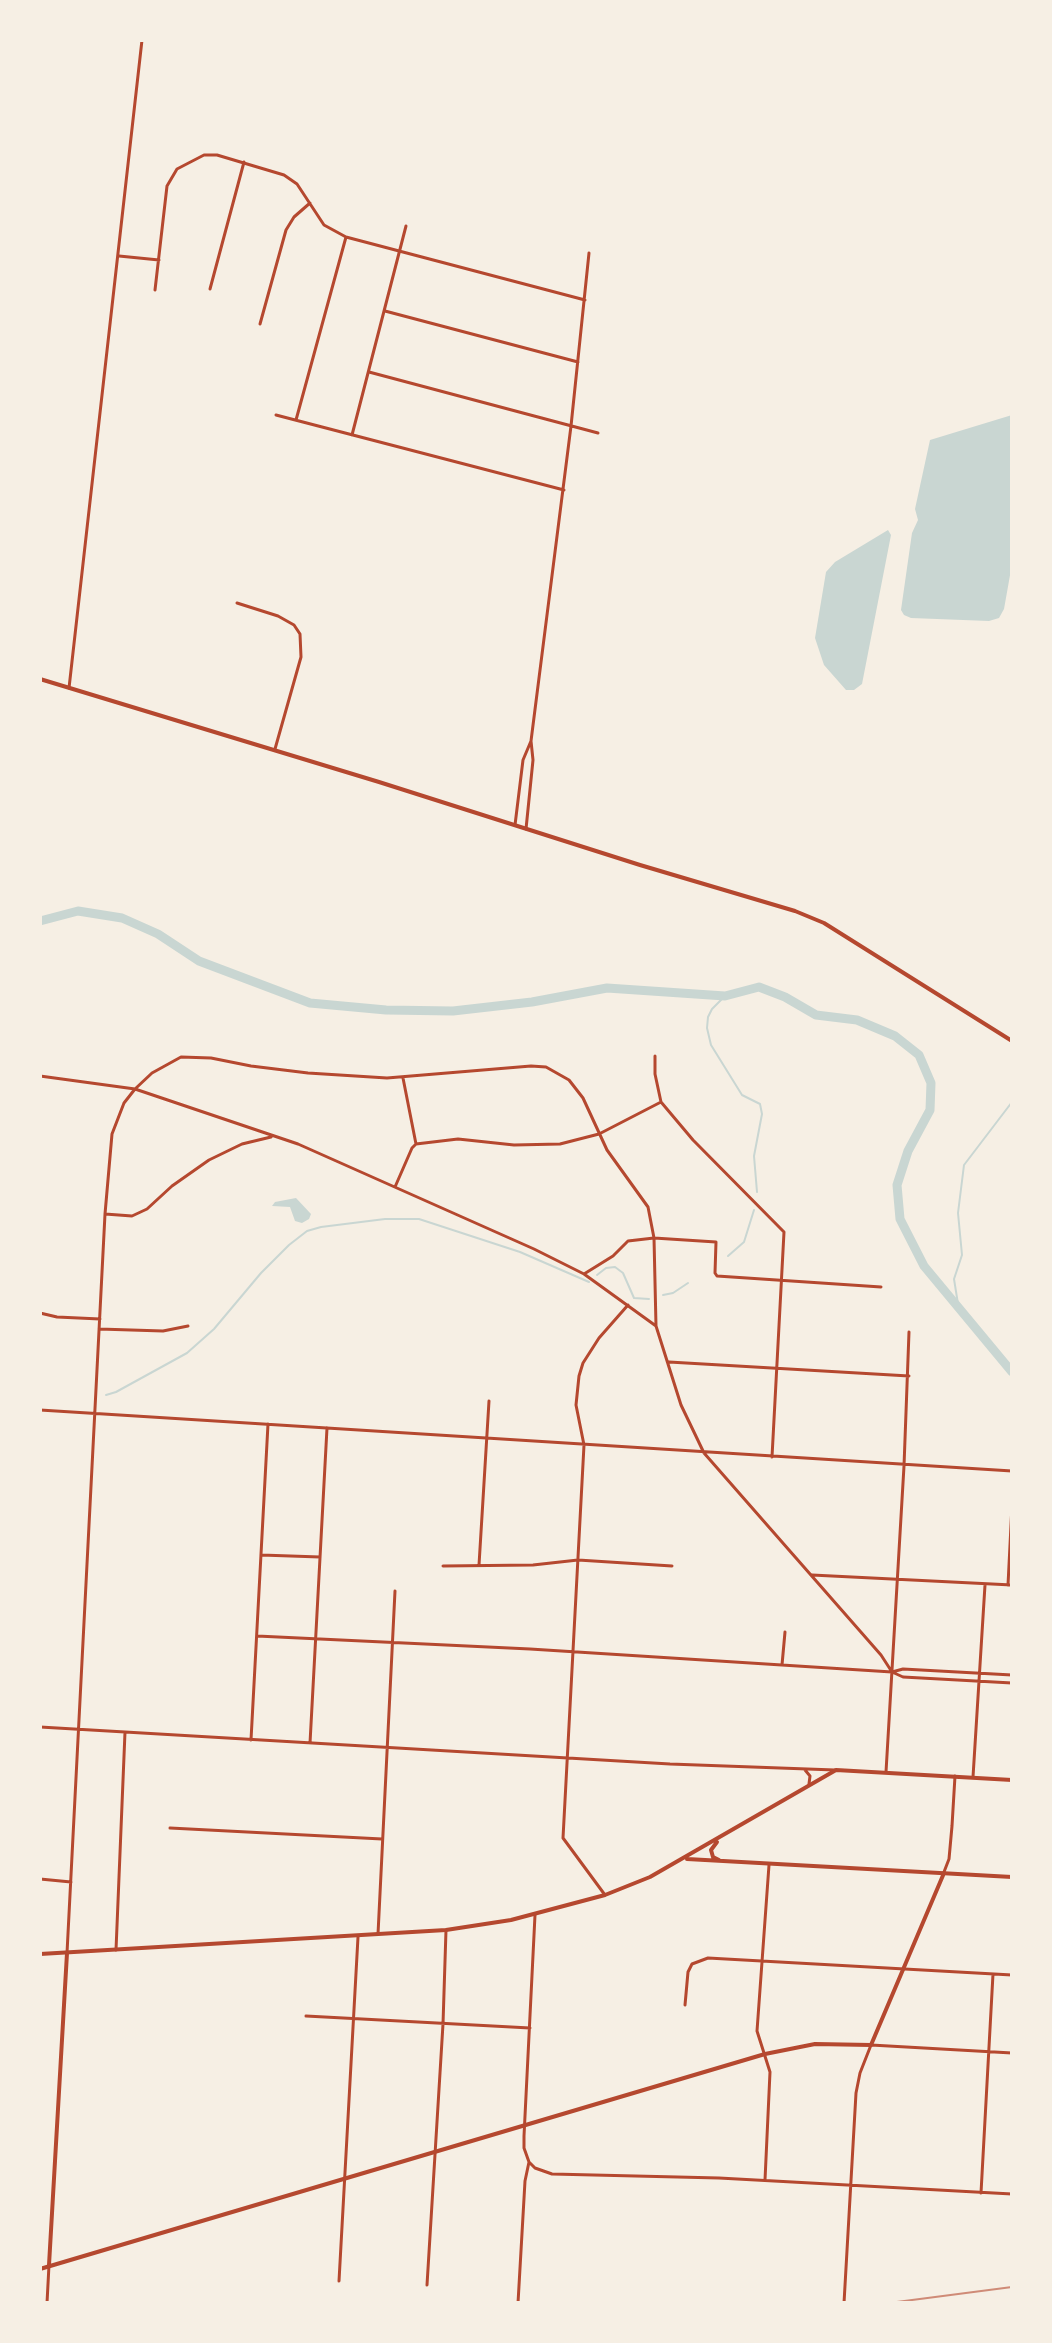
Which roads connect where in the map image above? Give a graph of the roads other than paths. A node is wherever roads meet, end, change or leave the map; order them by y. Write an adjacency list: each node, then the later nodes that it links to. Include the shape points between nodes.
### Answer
1 (142, 40): 8 (street)
2 (244, 162): 3 (street, via 284,175); 9 (street, via 204,155 177,169 167,186); 10 (street)
3 (310, 203): 5 (street, via 324,225); 14 (street, via 286,230)
4 (406, 226): 6 (street)
5 (346, 237): 6 (street); 18 (street)
6 (401, 250): 12 (street); 13 (street)
7 (589, 253): 12 (street)
8 (118, 256): 9 (street); 25 (street)
9 (159, 260): 11 (street)
10 (210, 289)
11 (155, 290)
12 (585, 300): 15 (street)
13 (385, 311): 15 (street); 16 (street)
14 (260, 324)
15 (578, 362): 19 (street)
16 (369, 372): 19 (street); 21 (street)
17 (276, 415): 18 (street)
18 (296, 420): 21 (street)
19 (571, 426): 20 (street); 22 (street)
20 (598, 433)
21 (352, 435): 22 (street)
22 (564, 490): 26 (street)
23 (237, 603): 27 (street, via 278,616 300,634 301,657)
24 (40, 679): 25 (main road)
25 (69, 689): 27 (main road)
26 (531, 741): 28 (street, via 523,760); 29 (street)
27 (274, 750): 28 (main road)
28 (515, 825): 29 (main road)
29 (526, 829): 30 (main road, via 824,923)
30 (1012, 1041)
31 (655, 1056): 35 (street)
32 (40, 1076): 34 (street)
33 (403, 1077): 34 (street, via 308,1073 196,1056 166,1064); 36 (street, via 546,1067 569,1080); 38 (street)
34 (135, 1089): 37 (street); 40 (street, via 112,1134)
35 (661, 1102): 36 (street); 43 (street, via 781,1227)
36 (599, 1134): 38 (street, via 550,1145 458,1139); 41 (street, via 648,1207)
37 (271, 1137): 39 (street); 40 (street, via 209,1160 132,1216)
38 (416, 1144): 39 (street)
39 (395, 1187): 42 (street)
40 (105, 1214): 47 (street)
41 (654, 1238): 42 (street, via 628,1241); 43 (street, via 716,1242 717,1276); 49 (street)
42 (584, 1274): 45 (street)
43 (781, 1281): 44 (street); 53 (street)
44 (881, 1287)
45 (628, 1305): 49 (street); 61 (street, via 599,1338 579,1376 576,1416)
46 (40, 1313): 47 (street)
47 (100, 1319): 50 (street)
48 (188, 1326): 50 (street, via 163,1331)
49 (656, 1326): 52 (street)
50 (99, 1329): 57 (street)
51 (909, 1332): 54 (street)
52 (668, 1362): 53 (street); 62 (street)
53 (776, 1368): 54 (street); 63 (street)
54 (909, 1376): 64 (street)
55 (489, 1401): 60 (street)
56 (40, 1410): 57 (street)
57 (94, 1413): 58 (street); 90 (street)
58 (268, 1424): 59 (street); 67 (street)
59 (327, 1428): 60 (street); 68 (street)
60 (486, 1439): 61 (street); 70 (street)
61 (584, 1445): 62 (street); 69 (street)
62 (704, 1453): 63 (street); 73 (street)
63 (772, 1457): 64 (street)
64 (904, 1466): 65 (street); 74 (street)
65 (1012, 1471)
66 (1012, 1505): 76 (street)
67 (261, 1555): 68 (street); 79 (street)
68 (320, 1557): 80 (street)
69 (578, 1560): 70 (street); 72 (street); 82 (street)
70 (479, 1565): 71 (street)
71 (443, 1566)
72 (672, 1566)
73 (812, 1575): 74 (street); 84 (street)
74 (897, 1579): 75 (street); 84 (street)
75 (986, 1584): 76 (street); 85 (street)
76 (1010, 1585)
77 (395, 1591): 81 (street)
78 (785, 1632): 83 (street)
79 (257, 1636): 80 (street); 92 (street)
80 (315, 1638): 81 (street); 93 (street)
81 (393, 1642): 82 (street); 94 (street)
82 (573, 1652): 83 (street); 95 (street)
83 (782, 1665): 84 (street)
84 (892, 1672): 85 (street); 87 (street); 98 (street)
85 (979, 1673): 86 (street); 87 (street)
86 (1012, 1675)
87 (979, 1681): 88 (street); 100 (street)
88 (1012, 1683)
89 (40, 1727): 90 (street)
90 (77, 1729): 91 (street); 112 (street)
91 (125, 1732): 92 (street); 118 (street)
92 (251, 1740): 93 (street)
93 (310, 1743): 94 (street)
94 (387, 1748): 95 (street); 105 (street)
95 (569, 1756): 96 (street); 113 (street, via 563,1838)
96 (802, 1769): 97 (street); 102 (street, via 810,1776)
97 (836, 1770): 98 (main road); 102 (main road)
98 (886, 1772): 99 (main road)
99 (955, 1776): 100 (main road); 109 (street)
100 (973, 1777): 101 (main road)
101 (1012, 1780)
102 (806, 1788): 104 (main road)
103 (170, 1828): 105 (street)
104 (722, 1838): 106 (main road); 107 (main road, via 711,1850)
105 (383, 1839): 116 (street)
106 (684, 1859): 107 (main road); 113 (main road)
107 (722, 1862): 108 (main road)
108 (769, 1865): 109 (main road); 121 (street)
109 (944, 1873): 110 (main road); 122 (main road)
110 (1012, 1877)
111 (40, 1879): 112 (street)
112 (71, 1882): 119 (street)
113 (605, 1895): 114 (main road)
114 (535, 1915): 115 (main road); 129 (street)
115 (446, 1930): 116 (main road); 128 (street)
116 (378, 1934): 117 (main road)
117 (358, 1936): 118 (main road); 127 (street)
118 (116, 1950): 119 (main road)
119 (67, 1953): 120 (main road); 142 (main road)
120 (40, 1954)
121 (762, 1962): 122 (street); 125 (street, via 699,1959 688,1972); 133 (street, via 757,2031)
122 (903, 1969): 123 (street); 130 (main road)
123 (993, 1974): 124 (street); 131 (street)
124 (1012, 1975)
125 (685, 2005)
126 (306, 2016): 127 (street)
127 (353, 2018): 128 (street); 137 (street)
128 (443, 2024): 129 (street); 135 (street)
129 (530, 2028): 134 (street)
130 (871, 2045): 131 (street); 133 (main road, via 815,2044); 139 (street, via 856,2093)
131 (990, 2051): 132 (street); 140 (street)
132 (1012, 2053)
133 (765, 2054): 134 (main road); 138 (street, via 770,2072)
134 (525, 2125): 135 (main road); 136 (street)
135 (436, 2151): 137 (main road); 145 (street)
136 (529, 2162): 138 (street, via 552,2174); 147 (street)
137 (344, 2177): 142 (main road); 144 (street)
138 (765, 2180): 139 (street)
139 (852, 2185): 140 (street); 148 (street)
140 (981, 2193): 141 (street)
141 (1012, 2194)
142 (49, 2265): 143 (main road); 146 (street)
143 (40, 2269)
144 (339, 2281)
145 (427, 2285)
146 (47, 2303)
147 (518, 2303)
148 (844, 2303)

